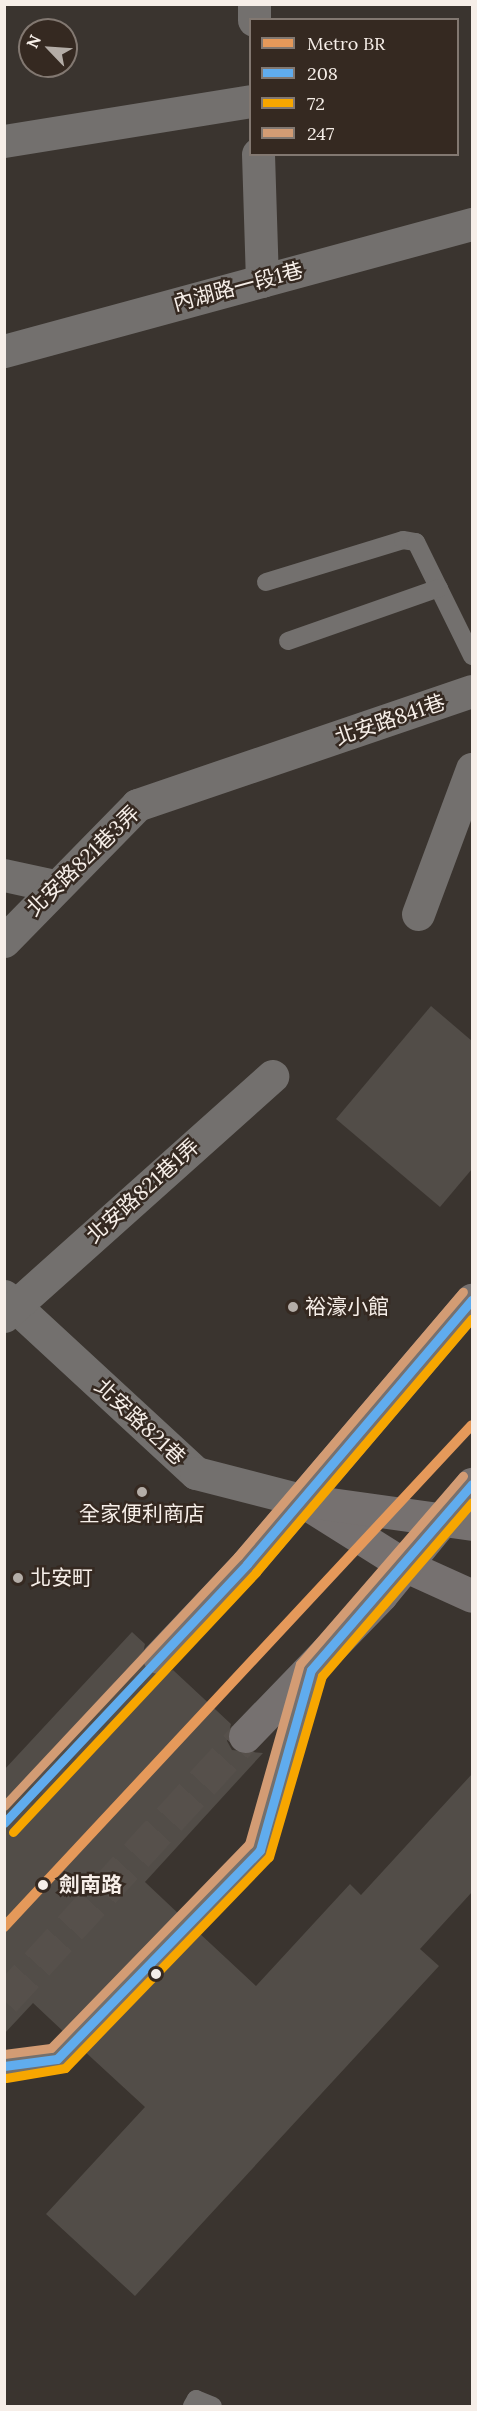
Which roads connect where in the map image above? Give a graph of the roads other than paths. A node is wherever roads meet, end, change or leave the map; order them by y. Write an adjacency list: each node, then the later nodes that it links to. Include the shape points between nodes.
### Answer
1 (249, 101): 2 (street)
2 (4, 141)
3 (258, 156): 5 (street)
4 (472, 224): 5 (street, 內湖路一段1巷)
5 (262, 281): 6 (street, 內湖路一段1巷)
6 (4, 351)
7 (266, 582): 8 (lane, via 403,540 416,542)
8 (439, 588): 9 (lane); 10 (lane)
9 (288, 641)
10 (472, 656)
11 (472, 691): 12 (street, 北安路841巷)
12 (307, 749): 15 (street, 北安路821巷3弄, via 137,805)
13 (472, 769): 16 (street)
14 (4, 875): 15 (street)
15 (54, 886): 17 (street, 北安路821巷3弄)
16 (418, 914)
17 (4, 941)
18 (272, 1076): 20 (street, 北安路821巷1弄)
19 (472, 1300): 22 (main road)
20 (8, 1306): 22 (street, 北安路821巷, via 196,1473)
21 (472, 1484): 23 (main road)
22 (301, 1500): 23 (main road); 24 (main road); 26 (main road)
23 (459, 1520): 24 (main road)
24 (406, 1566): 25 (main road); 27 (main road)
25 (472, 1596)
26 (159, 1657)
27 (311, 1670): 28 (main road); 29 (lane, via 260,1850 57,2059)
28 (245, 1736)
29 (4, 2066)
30 (192, 2406): 31 (lane, via 196,2399)
31 (213, 2406)

